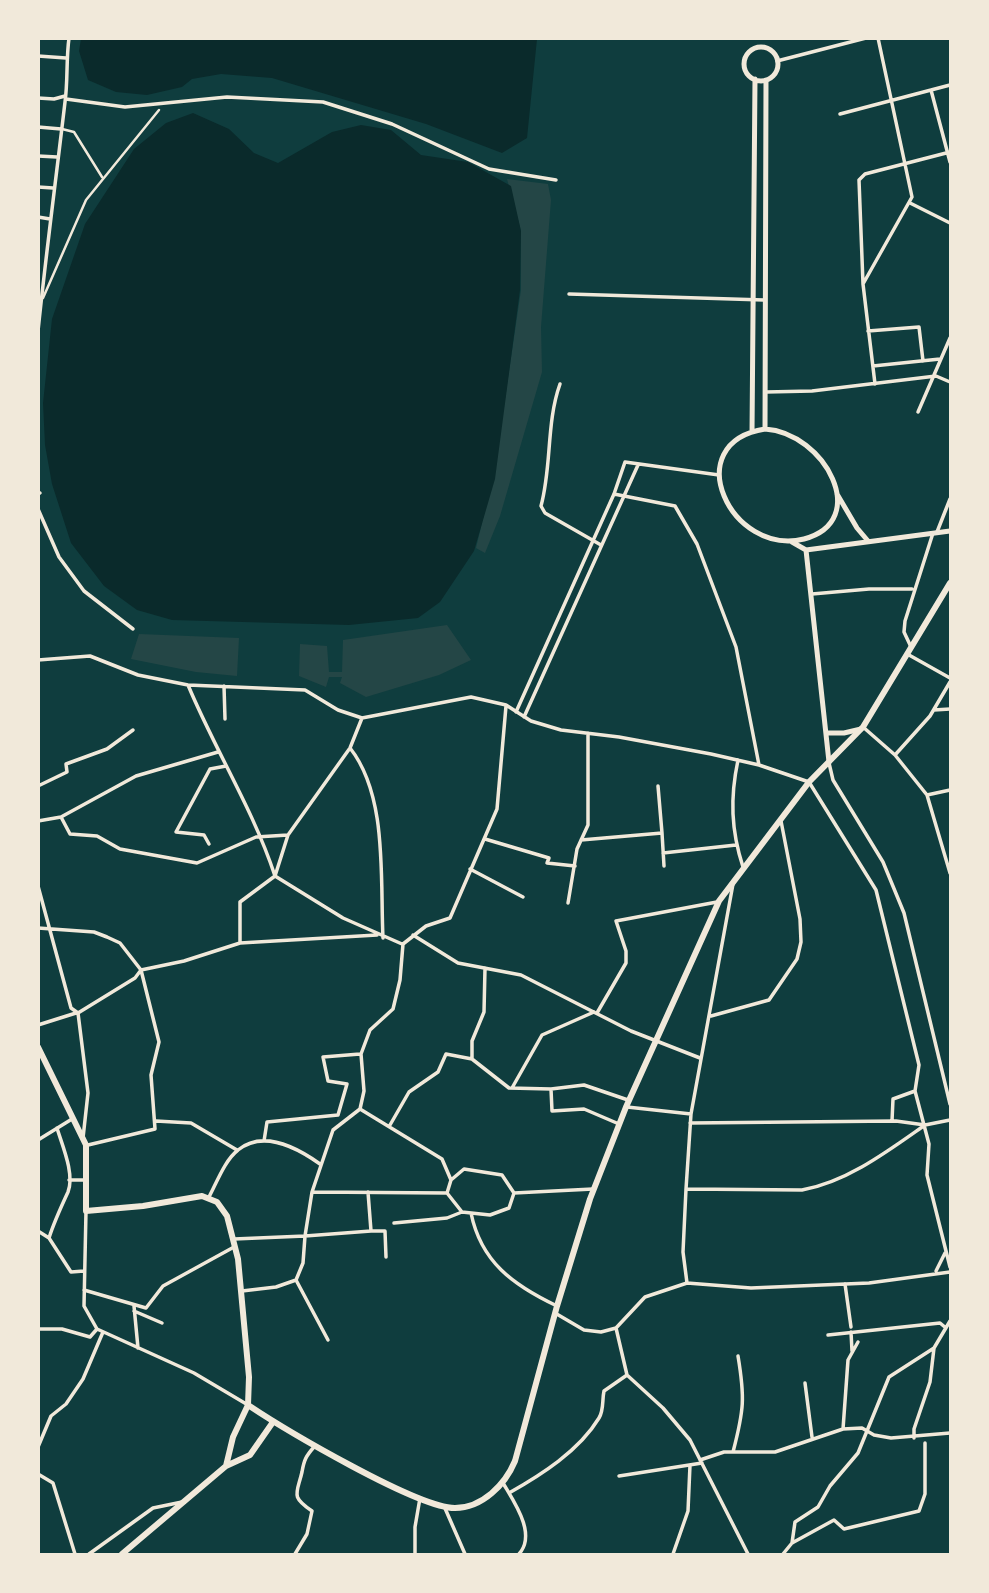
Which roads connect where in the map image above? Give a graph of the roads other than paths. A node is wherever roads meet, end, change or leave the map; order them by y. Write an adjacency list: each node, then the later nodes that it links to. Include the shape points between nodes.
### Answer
1 (69, 38): 10 (street)
2 (757, 38): 7 (main road)
3 (769, 38): 8 (main road)
4 (866, 38): 6 (street)
5 (878, 38): 18 (street)
6 (854, 40): 11 (street)
7 (755, 48): 8 (main road); 12 (main road, via 747,55 745,66)
8 (768, 49): 11 (main road)
9 (38, 56): 10 (street)
10 (66, 58): 16 (street)
11 (778, 61): 13 (main road, via 775,73)
12 (755, 79): 13 (main road); 41 (main road)
13 (766, 80): 42 (main road)
14 (950, 85): 15 (street)
15 (932, 90): 18 (street); 23 (street)
16 (66, 97): 17 (street); 22 (street); 29 (street, via 125,107 227,97 323,102 392,124 489,169)
17 (38, 98)
18 (891, 100): 20 (street); 27 (street)
19 (159, 110): 28 (street)
20 (840, 114)
21 (38, 127): 22 (street)
22 (62, 129): 25 (street); 28 (street, via 74,132)
23 (949, 152): 26 (street); 27 (street)
24 (38, 156): 25 (street)
25 (58, 157): 31 (street)
26 (950, 162)
27 (906, 163): 32 (street); 39 (street, via 865,174 859,180)
28 (102, 177): 43 (street, via 62,249)
29 (556, 180)
30 (38, 187): 31 (street)
31 (53, 188): 34 (street)
32 (910, 203): 35 (street); 39 (street)
33 (38, 217): 34 (street)
34 (49, 219): 37 (street)
35 (949, 221)
36 (38, 246): 37 (street)
37 (46, 246): 38 (street)
38 (41, 277): 43 (street)
39 (863, 284): 44 (street)
40 (569, 294): 41 (street)
41 (755, 300): 42 (street); 57 (main road)
42 (764, 300): 54 (main road)
43 (41, 304): 45 (street)
44 (868, 331): 48 (street, via 919,327); 49 (street)
45 (38, 333)
46 (950, 338): 47 (street)
47 (941, 359): 48 (street); 50 (street)
48 (923, 361): 49 (street)
49 (873, 366): 53 (street)
50 (936, 376): 51 (street); 53 (street); 55 (street)
51 (950, 382)
52 (559, 384): 67 (street, via 541,506 545,513)
53 (875, 384): 54 (street)
54 (764, 392): 56 (main road)
55 (918, 412)
56 (765, 429): 57 (main road); 60 (main road, via 807,443 827,467)
57 (752, 432): 59 (main road, via 727,448)
58 (638, 466): 59 (street); 61 (street, via 625,462); 62 (street)
59 (719, 475): 68 (main road, via 726,502 737,519 761,535)
60 (836, 494): 68 (main road, via 835,510 818,534); 69 (main road)
61 (614, 495): 62 (street); 67 (street)
62 (623, 497): 70 (street); 97 (street, via 676,506 697,544 736,647)
63 (950, 499): 66 (street)
64 (38, 509): 75 (street, via 59,556 85,591)
65 (950, 531): 66 (main road)
66 (935, 533): 69 (main road); 73 (street)
67 (594, 541): 70 (street); 84 (street)
68 (791, 541): 71 (main road)
69 (868, 541): 71 (main road)
70 (601, 545): 85 (street)
71 (806, 550): 74 (main road)
72 (950, 583): 76 (main road)
73 (913, 589): 74 (street); 76 (street, via 904,632)
74 (810, 595): 91 (main road)
75 (133, 629)
76 (909, 650): 78 (street); 88 (main road)
77 (38, 660): 79 (street, via 90,656 138,675)
78 (950, 680): 83 (street)
79 (188, 685): 80 (street); 93 (street)
80 (224, 686): 86 (street, via 305,690); 87 (street)
81 (506, 705): 84 (street); 86 (street, via 471,697); 110 (street, via 501,786)
82 (950, 709): 83 (street)
83 (934, 710): 94 (street)
84 (516, 712): 85 (street)
85 (524, 717): 90 (street, via 543,726)
86 (362, 718): 92 (street)
87 (225, 719)
88 (863, 728): 91 (main road); 94 (street); 96 (main road)
89 (133, 730): 100 (street, via 107,749 66,764 67,772)
90 (588, 733): 95 (street); 111 (street, via 588,825)
91 (827, 733): 96 (main road)
92 (350, 748): 108 (street); 130 (street, via 366,771 376,811)
93 (218, 752): 98 (street); 104 (street, via 136,776)
94 (895, 755): 103 (street)
95 (738, 760): 97 (street); 113 (street, via 731,792)
96 (829, 764): 99 (main road); 148 (street, via 883,862 904,913)
97 (759, 765): 99 (street)
98 (226, 766): 109 (street); 112 (street, via 211,769 176,832 204,835)
99 (809, 782): 105 (main road); 146 (street, via 865,869 881,905 919,1065)
100 (38, 786)
101 (658, 786): 107 (street)
102 (950, 790): 103 (street)
103 (927, 795): 119 (street)
104 (61, 817): 106 (street); 109 (street, via 70,834 97,836 120,849 197,863)
105 (780, 819): 117 (main road); 137 (street, via 800,919 800,954 769,1000)
106 (38, 821)
107 (662, 833): 111 (street); 114 (street)
108 (288, 835): 109 (street); 120 (street)
109 (262, 836): 120 (street)
110 (485, 839): 115 (street, via 549,858 547,863); 118 (street)
111 (581, 841): 115 (street)
112 (209, 845)
113 (736, 845): 114 (street); 117 (street)
114 (663, 853): 116 (street)
115 (575, 866): 125 (street)
116 (664, 866)
117 (743, 867): 121 (main road)
118 (470, 869): 123 (street); 129 (street, via 448,920)
119 (950, 873)
120 (275, 876): 128 (street); 131 (street, via 240,902)
121 (733, 879): 124 (main road); 137 (street)
122 (38, 886): 127 (street)
123 (523, 897)
124 (719, 901): 135 (street, via 617,920 626,963); 139 (main road)
125 (568, 903)
126 (38, 928): 127 (street)
127 (49, 928): 134 (street, via 107,937 120,943); 136 (street, via 71,1008)
128 (377, 935): 130 (street); 131 (street)
129 (413, 935): 132 (street); 133 (street, via 458,963)
130 (383, 938): 132 (street)
131 (240, 943): 134 (street)
132 (403, 944): 141 (street, via 393,1009 370,1030)
133 (485, 968): 135 (street, via 521,975); 143 (street, via 484,1014 472,1041)
134 (141, 970): 136 (street); 153 (street, via 159,1042 152,1075)
135 (596, 1012): 139 (street); 144 (street, via 542,1035)
136 (78, 1013): 138 (street); 162 (street, via 88,1093)
137 (710, 1016): 142 (street)
138 (38, 1026)
139 (655, 1040): 142 (street); 147 (main road)
140 (38, 1047): 151 (main road)
141 (361, 1054): 149 (street); 161 (street, via 323,1057 328,1081 347,1084 338,1115 267,1122)
142 (700, 1058): 150 (street)
143 (472, 1059): 144 (street); 157 (street, via 446,1054 438,1072 409,1092)
144 (512, 1088): 145 (street)
145 (551, 1089): 147 (street, via 584,1085); 156 (street, via 552,1111 584,1109)
146 (915, 1091): 154 (street, via 892,1099); 158 (street)
147 (627, 1103): 150 (street); 156 (main road)
148 (950, 1104)
149 (360, 1109): 157 (street); 164 (street, via 333,1130)
150 (691, 1114): 155 (street)
151 (74, 1118): 159 (street); 162 (main road)
152 (950, 1119): 158 (street)
153 (156, 1121): 162 (street, via 154,1131); 163 (street, via 191,1123)
154 (892, 1121): 155 (street); 158 (street)
155 (690, 1123): 169 (street)
156 (619, 1124): 168 (main road)
157 (390, 1125): 167 (street, via 442,1159)
158 (925, 1125): 169 (street, via 818,1187); 184 (street, via 927,1175)
159 (57, 1128): 160 (street); 165 (street)
160 (38, 1140)
161 (264, 1141): 163 (street); 164 (street, via 294,1148)
162 (85, 1142): 166 (main road)
163 (237, 1150): 174 (street)
164 (320, 1164): 170 (street)
165 (69, 1180): 166 (street); 182 (street)
166 (86, 1180): 175 (main road)
167 (451, 1180): 172 (street, via 464,1169 488,1171 502,1175); 173 (street)
168 (594, 1189): 172 (street); 195 (main road)
169 (686, 1189): 190 (street, via 683,1252)
170 (312, 1192): 171 (street); 181 (street)
171 (368, 1192): 173 (street); 180 (street)
172 (514, 1192): 177 (street, via 509,1208 489,1215)
173 (447, 1193): 176 (street)
174 (209, 1196): 175 (main road); 183 (main road, via 222,1208)
175 (86, 1210): 187 (street)
176 (462, 1212): 177 (street); 178 (street, via 447,1218)
177 (471, 1213): 195 (street, via 476,1237 498,1270)
178 (394, 1223)
179 (38, 1231): 182 (street)
180 (371, 1231): 181 (street); 185 (street, via 384,1231)
181 (305, 1236): 183 (street); 189 (street)
182 (49, 1238): 187 (street, via 71,1272)
183 (235, 1242): 193 (main road); 194 (street, via 163,1286 146,1308)
184 (946, 1251): 186 (street); 188 (street)
185 (386, 1257)
186 (950, 1269): 188 (street)
187 (84, 1271): 192 (street)
188 (935, 1272): 191 (street)
189 (296, 1280): 193 (street); 206 (street)
190 (687, 1283): 191 (street, via 751,1288); 199 (street, via 645,1297)
191 (845, 1283): 198 (street)
192 (84, 1290): 194 (street); 202 (street, via 84,1306)
193 (242, 1291): 214 (main road)
194 (134, 1308): 197 (street); 209 (street)
195 (556, 1310): 199 (street, via 592,1332); 230 (main road, via 515,1461)
196 (950, 1321): 200 (street)
197 (162, 1324)
198 (851, 1327)
199 (615, 1328): 212 (street)
200 (946, 1328): 204 (street, via 940,1323); 208 (street)
201 (38, 1329): 202 (street, via 62,1329 90,1337)
202 (97, 1329): 203 (street)
203 (103, 1332): 209 (street); 223 (street, via 83,1379 51,1416)
204 (851, 1332): 205 (street); 210 (street)
205 (828, 1335)
206 (327, 1340)
207 (858, 1342): 210 (street)
208 (934, 1348): 217 (street, via 889,1377); 220 (street)
209 (138, 1349): 214 (street, via 220,1386)
210 (852, 1351): 216 (street, via 844,1388)
211 (738, 1356): 224 (street, via 744,1404)
212 (627, 1375): 225 (street, via 677,1424); 231 (street, via 604,1391 598,1419 584,1436 536,1478)
213 (805, 1383): 219 (street)
214 (248, 1405): 215 (main road); 227 (main road)
215 (274, 1422): 222 (main road); 227 (main road, via 250,1455)
216 (843, 1429): 217 (street, via 862,1428); 219 (street)
217 (869, 1433): 220 (street); 235 (street, via 818,1507 795,1522)
218 (950, 1433): 220 (street)
219 (812, 1437): 224 (street, via 775,1452)
220 (914, 1438)
221 (925, 1443): 235 (street, via 925,1494 919,1511 845,1529 833,1520)
222 (316, 1445): 232 (main road); 239 (street, via 304,1458 296,1490 300,1503 313,1514)
223 (38, 1447)
224 (733, 1452): 225 (street, via 719,1452)
225 (701, 1462): 226 (street); 244 (street)
226 (690, 1465): 229 (street); 243 (street, via 688,1511)
227 (226, 1466): 233 (main road)
228 (38, 1474): 236 (street, via 53,1483)
229 (619, 1476)
230 (503, 1482): 231 (street); 234 (main road, via 482,1500 463,1507)
231 (509, 1493): 242 (street, via 524,1524 525,1542)
232 (420, 1498): 234 (main road); 240 (street)
233 (182, 1502): 237 (street, via 153,1508); 238 (main road)
234 (444, 1506): 241 (street)
235 (792, 1543): 245 (street)
236 (75, 1555)
237 (89, 1555)
238 (122, 1555)
239 (295, 1555)
240 (415, 1555)
241 (465, 1555)
242 (519, 1555)
243 (673, 1555)
244 (748, 1555)
245 (783, 1555)

